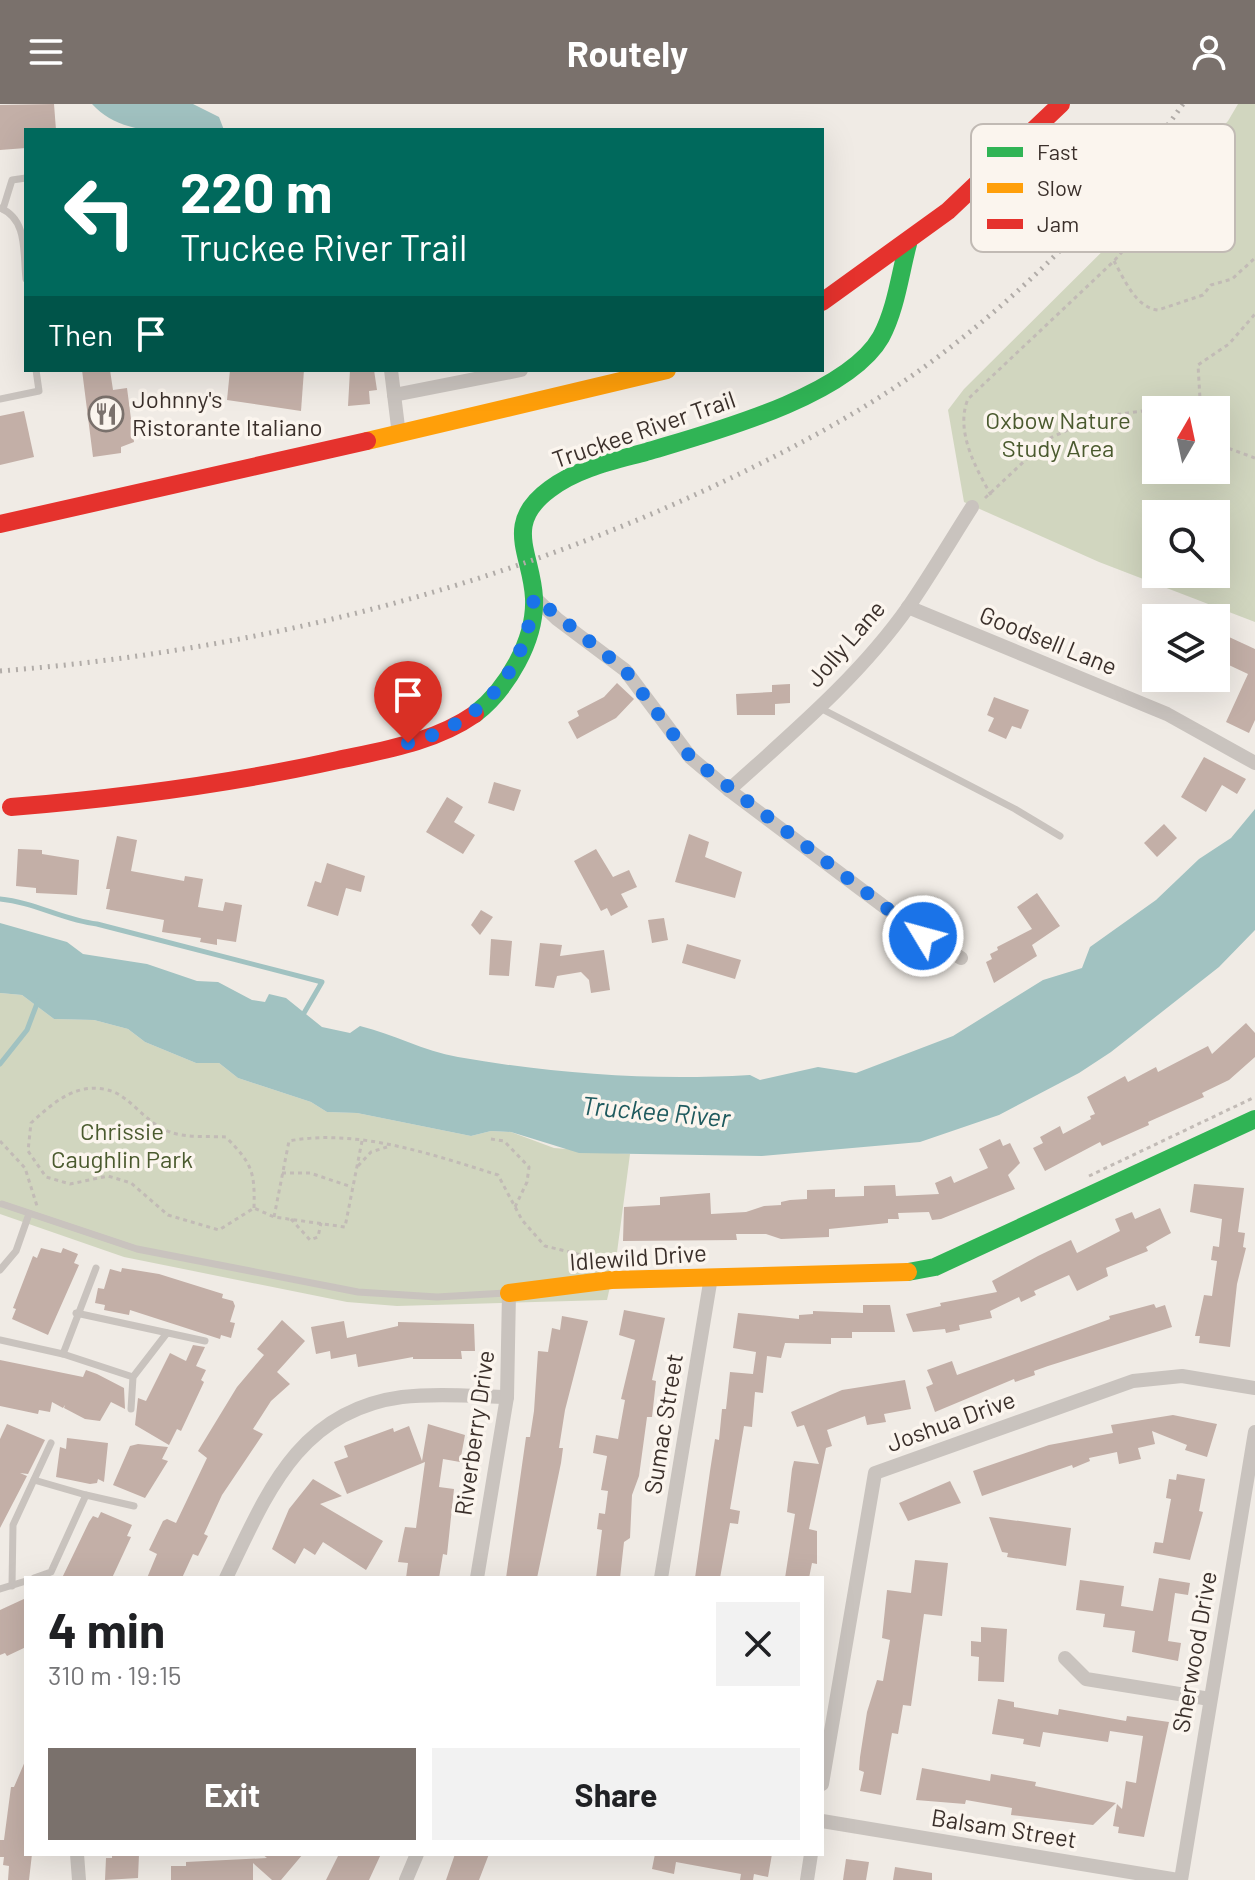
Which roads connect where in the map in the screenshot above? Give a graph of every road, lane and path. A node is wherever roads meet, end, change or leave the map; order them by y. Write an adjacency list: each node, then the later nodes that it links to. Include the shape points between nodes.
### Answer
1 (1061, 104): 2 (street)
2 (1041, 124)
3 (24, 178): 5 (lane, via 12,180)
4 (971, 191): 6 (street)
5 (2, 209): 8 (lane, via 20,224)
6 (908, 244): 11 (street); 27 (street, Truckee River Trail, via 888,321 874,347 842,373 801,399 585,470 541,494 521,539)
7 (1122, 252): 10 (path)
8 (24, 253)
9 (1254, 259): 10 (path, via 1203,295 1158,310 1133,294)
10 (1114, 261): 24 (path, via 968,399 961,414 965,433)
11 (824, 301)
12 (1255, 314): 18 (path, via 1229,344 1198,365)
13 (36, 372): 19 (lane, via 39,391)
14 (391, 372): 17 (street)
15 (511, 372): 17 (street)
16 (659, 372): 21 (street)
17 (394, 395): 21 (street)
18 (1200, 396)
19 (0, 399)
20 (1142, 411): 24 (path, via 1085,422 1048,439)
21 (399, 435): 26 (street)
22 (1230, 449): 23 (path)
23 (1255, 458)
24 (991, 495): 25 (path)
25 (972, 507): 28 (street, Jolly Lane)
26 (0, 524)
27 (534, 597): 31 (street, via 625,670 684,749); 32 (street, Truckee River Trail, via 526,639 511,670 479,712 435,736 263,776)
28 (908, 607): 29 (street, Jolly Lane); 30 (street, Goodsell Lane, via 1167,714)
29 (820, 708): 31 (street, Jolly Lane); 33 (lane)
30 (1255, 763)
31 (729, 790): 34 (street, via 923,936)
32 (11, 807)
33 (1060, 836)
34 (961, 958)
35 (1255, 1097): 45 (path)
36 (1255, 1119): 58 (street, Idlewild Drive, via 935,1267)
37 (491, 1139): 48 (path, via 504,1141 529,1167)
38 (362, 1141): 40 (path); 43 (path); 44 (path, via 312,1136 289,1141)
39 (2, 1142): 42 (path)
40 (391, 1147): 43 (path, via 371,1152); 48 (path, via 498,1175)
41 (35, 1161): 42 (path); 49 (path, via 46,1177 70,1184 108,1176 131,1183 168,1215 219,1230); 49 (path, via 28,1151 31,1123 61,1096 77,1090 114,1092 171,1133 226,1137 248,1160 255,1177)
42 (25, 1168): 51 (path)
43 (356, 1170): 46 (path)
44 (282, 1173): 46 (path, via 310,1173); 52 (path)
45 (1083, 1178)
46 (352, 1187): 54 (path, via 345,1227)
47 (2, 1204): 50 (lane, Idlewild Drive)
48 (515, 1207): 55 (path, via 545,1246)
49 (254, 1208): 52 (path)
50 (29, 1214): 51 (lane, Idlewild Drive); 57 (lane, via 16,1251)
51 (40, 1217): 59 (lane, Idlewild Drive, via 137,1249 358,1292 437,1297)
52 (274, 1217): 53 (path)
53 (290, 1218): 54 (path); 54 (path, via 310,1240 318,1237)
54 (321, 1223)
55 (615, 1263)
56 (96, 1268): 60 (lane)
57 (0, 1270)
58 (711, 1277): 59 (street, Idlewild Drive, via 611,1280); 77 (street, Sumac Street)
59 (509, 1293): 67 (street, Riverberry Drive)
60 (76, 1313): 61 (lane); 64 (lane)
61 (167, 1333): 63 (lane); 65 (lane)
62 (0, 1340): 64 (lane)
63 (205, 1341)
64 (63, 1354): 65 (lane)
65 (133, 1377): 68 (lane)
66 (1255, 1388): 83 (street, Joshua Drive, via 1182,1376 1133,1381 875,1473)
67 (507, 1397): 75 (street, via 400,1397 325,1427 295,1453 271,1485); 76 (street, Riverberry Drive)
68 (131, 1409)
69 (1255, 1432): 82 (street, Sherwood Drive)
70 (51, 1443): 71 (lane)
71 (34, 1480): 72 (lane); 79 (lane, via 13,1525)
72 (86, 1495): 73 (lane); 74 (lane, via 51,1572)
73 (134, 1506)
74 (40, 1576)
75 (227, 1576)
76 (477, 1576)
77 (661, 1576)
78 (24, 1582): 79 (lane)
79 (12, 1586): 80 (lane)
80 (0, 1589)
81 (1065, 1658): 82 (street, via 1086,1679)
82 (1210, 1699): 91 (street, Sherwood Drive)
83 (824, 1772)
84 (824, 1821): 91 (street, Balsam Street)
85 (77, 1856): 88 (street)
86 (416, 1856): 89 (street)
87 (811, 1856): 90 (street)
88 (79, 1880)
89 (406, 1880)
90 (807, 1880)
91 (1179, 1880)

